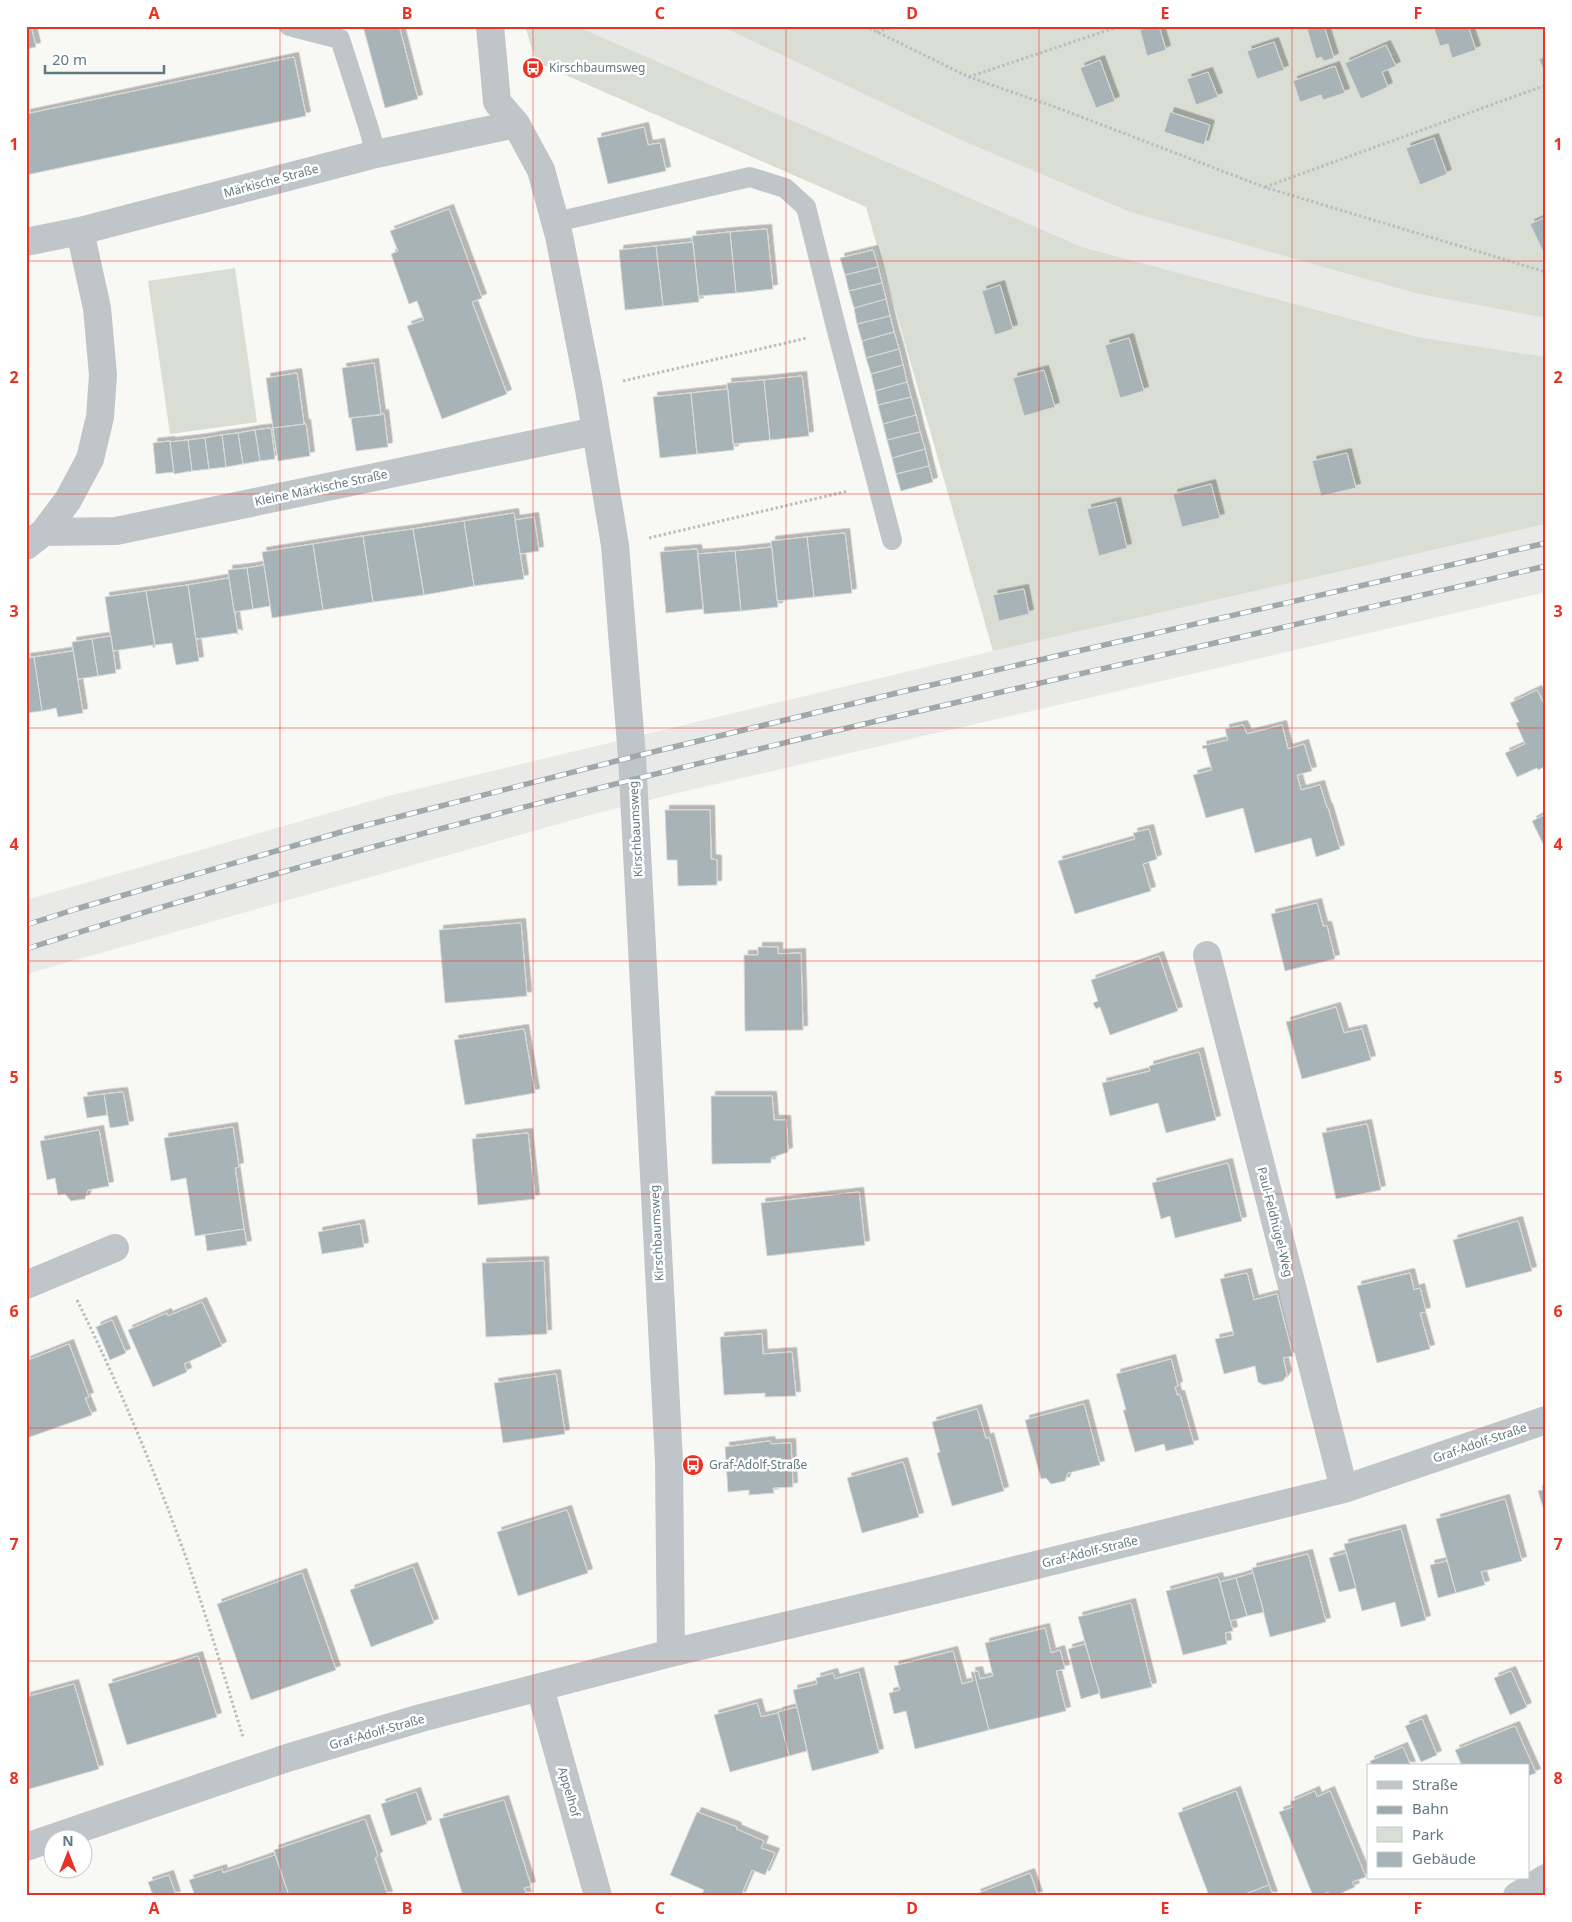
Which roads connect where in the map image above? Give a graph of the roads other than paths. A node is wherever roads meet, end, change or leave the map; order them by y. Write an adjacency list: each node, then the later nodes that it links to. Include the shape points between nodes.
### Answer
1 (289, 26): 4 (lane, via 340,39)
2 (491, 38): 3 (street, Kirschbaumsweg, via 497,102)
3 (516, 124): 4 (street, Märkische Straße); 5 (street, Kirschbaumsweg, via 541,170)
4 (376, 154): 6 (street, Märkische Straße)
5 (556, 222): 8 (street, Kirschbaumsweg); 10 (lane, via 750,177 785,188 806,207)
6 (80, 230): 7 (street, Märkische Straße); 9 (street, Kleine Märkische Straße, via 97,308 103,375 100,417 90,459 68,500)
7 (26, 242)
8 (596, 431): 9 (street, Kleine Märkische Straße, via 116,531); 16 (street, Kirschbaumsweg, via 615,545 632,764 668,1451)
9 (35, 539)
10 (892, 540)
11 (1207, 955): 15 (street, Paul-Feldhügel-Weg)
12 (115, 1248): 13 (street)
13 (26, 1285)
14 (1546, 1420): 15 (street, Graf-Adolf-Straße)
15 (1344, 1489): 16 (street, Graf-Adolf-Straße)
16 (672, 1652): 17 (street, Graf-Adolf-Straße)
17 (540, 1688): 18 (street, Graf-Adolf-Straße, via 421,1718 255,1769); 20 (street, Appelhof)
18 (26, 1847)
19 (1546, 1878): 21 (street)
20 (598, 1896)
21 (1518, 1896)

